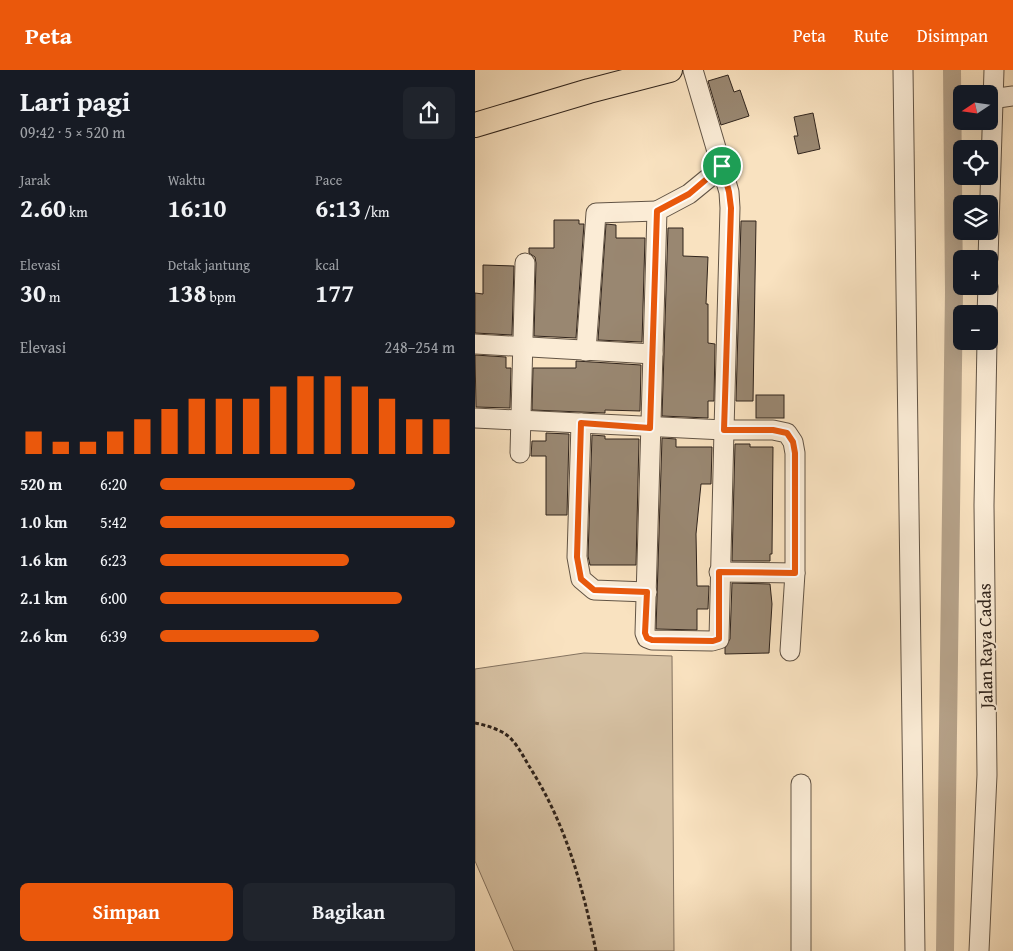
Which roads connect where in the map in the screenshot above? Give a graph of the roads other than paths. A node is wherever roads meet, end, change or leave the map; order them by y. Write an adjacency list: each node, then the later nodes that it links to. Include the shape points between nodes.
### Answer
1 (670, 70): 8 (main road)
2 (693, 70): 10 (street)
3 (903, 70): 31 (street)
4 (994, 70): 5 (street)
5 (992, 85)
6 (1013, 96): 7 (street)
7 (998, 98)
8 (475, 125)
9 (990, 130): 12 (street)
10 (722, 166): 11 (street, via 689,194); 23 (street, via 731,208)
11 (657, 211): 17 (street, via 596,213); 18 (street)
12 (988, 250)
13 (525, 263): 15 (street)
14 (475, 344): 15 (street)
15 (523, 345): 17 (street); 20 (street)
16 (987, 350): 32 (street, Jalan Raya Cadas, via 984,505 987,775)
17 (586, 351): 18 (street)
18 (653, 354): 22 (street)
19 (475, 418): 20 (street)
20 (520, 419): 21 (street); 24 (street)
21 (581, 423): 22 (street); 27 (street, via 577,557 581,579 594,590)
22 (650, 428): 23 (street); 27 (street)
23 (724, 430): 25 (street); 26 (street, via 773,430 787,433 793,442)
24 (520, 453)
25 (719, 572): 26 (street); 27 (street, via 720,637 716,641 649,640 645,633)
26 (795, 573): 28 (street)
27 (647, 592)
28 (790, 652)
29 (801, 784): 30 (street)
30 (801, 951)
31 (915, 951)
32 (979, 951)

